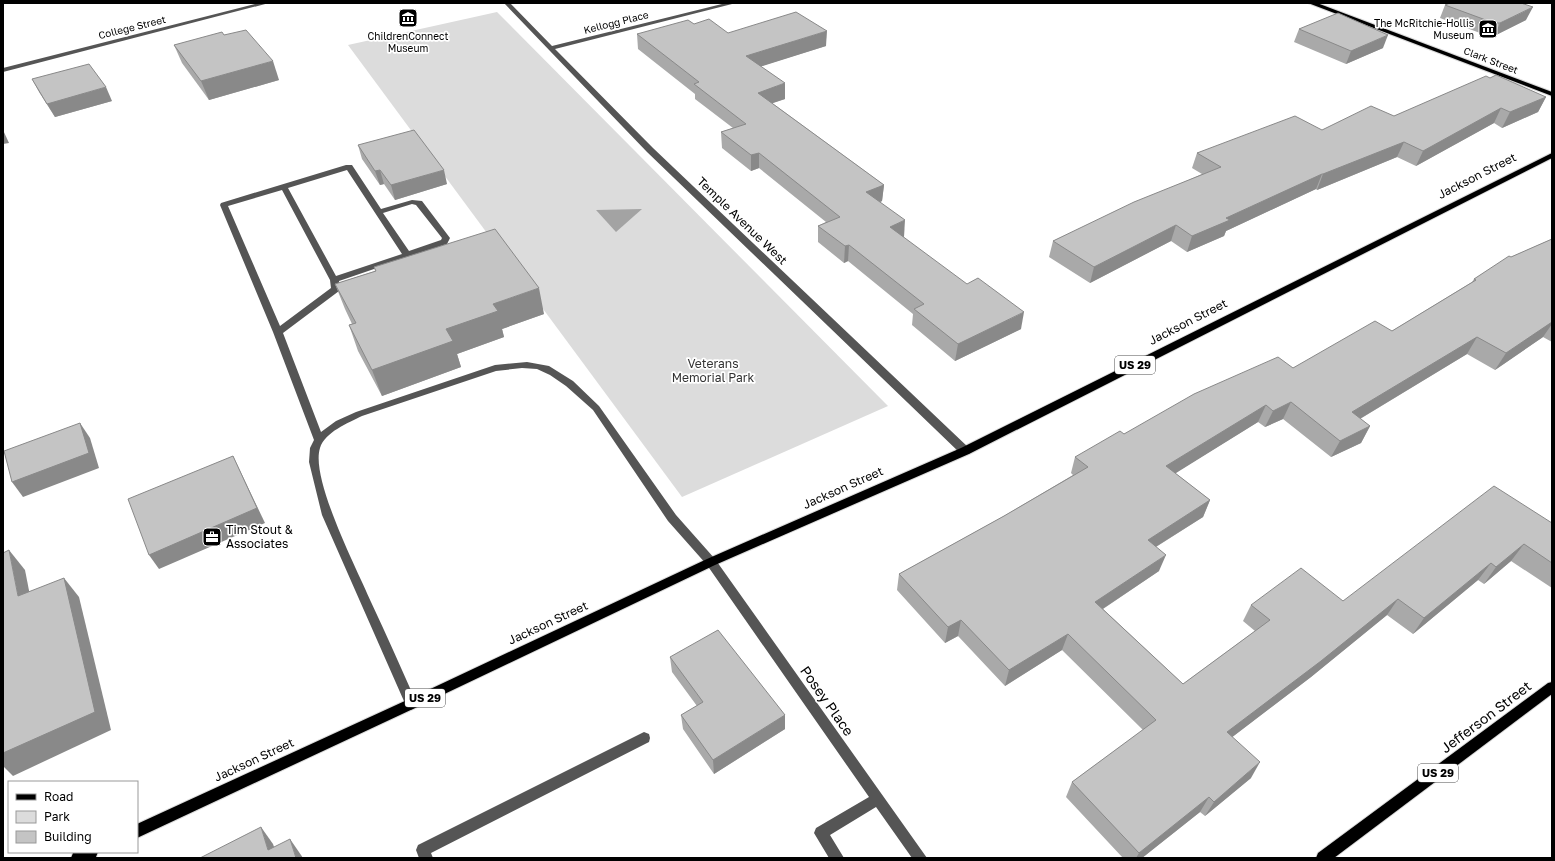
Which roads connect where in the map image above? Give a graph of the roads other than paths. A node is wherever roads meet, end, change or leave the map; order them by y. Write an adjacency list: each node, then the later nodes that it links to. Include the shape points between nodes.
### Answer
1 (266, 3): 6 (street, College Street)
2 (507, 3): 5 (street, Temple Avenue West)
3 (733, 3): 5 (street, Kellogg Place)
4 (1311, 3): 7 (main road, Clark Street)
5 (551, 48): 15 (street, Temple Avenue West, via 650,150)
6 (3, 70)
7 (1552, 94)
8 (1552, 155): 15 (main road, Jackson Street / US 29)
9 (284, 187): 10 (street, via 349,167); 12 (street); 13 (street, via 224,205)
10 (379, 212): 11 (street); 11 (street, via 419,202 446,238 444,242)
11 (407, 255): 12 (street)
12 (334, 280): 13 (street, via 336,289)
13 (278, 332): 14 (street)
14 (319, 439): 16 (street, Posey Place, via 340,422 461,379 495,368 516,365 540,366 570,384 596,408 672,518); 18 (street, via 314,449 315,459 328,515)
15 (965, 451): 16 (main road, Jackson Street / US 29)
16 (711, 562): 18 (main road, Jackson Street / US 29); 20 (street, Posey Place)
17 (1552, 687): 27 (main road, Jefferson Street / US 29)
18 (412, 704): 21 (main road, Jackson Street / US 29)
19 (644, 738): 24 (street, via 423,850)
20 (878, 799): 25 (street, via 821,833); 26 (street, Posey Place)
21 (138, 831)
22 (89, 853): 23 (main road)
23 (78, 858)
24 (426, 858)
25 (837, 858)
26 (920, 858)
27 (1323, 858)

